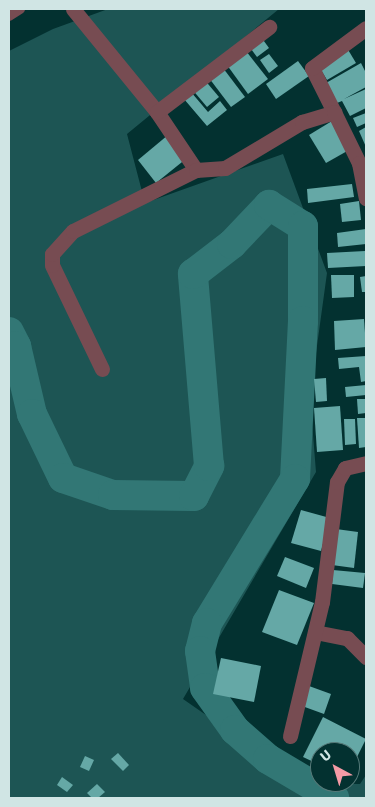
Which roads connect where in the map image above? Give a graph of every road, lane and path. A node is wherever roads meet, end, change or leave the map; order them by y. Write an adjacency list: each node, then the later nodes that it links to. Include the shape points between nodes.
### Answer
1 (20, 9): 3 (lane)
2 (72, 9): 6 (street)
3 (9, 16)
4 (270, 27): 6 (street)
5 (366, 28): 7 (street, via 312,68)
6 (157, 112): 8 (street)
7 (334, 112): 8 (street, via 302,122 225,168); 9 (street, via 359,163)
8 (196, 170): 10 (street, via 73,231 52,254 52,265)
9 (366, 198)
10 (102, 369)
11 (366, 463): 12 (street, via 345,468 337,482 322,602)
12 (315, 632): 13 (street, via 347,638); 14 (street)
13 (366, 657)
14 (290, 736)

